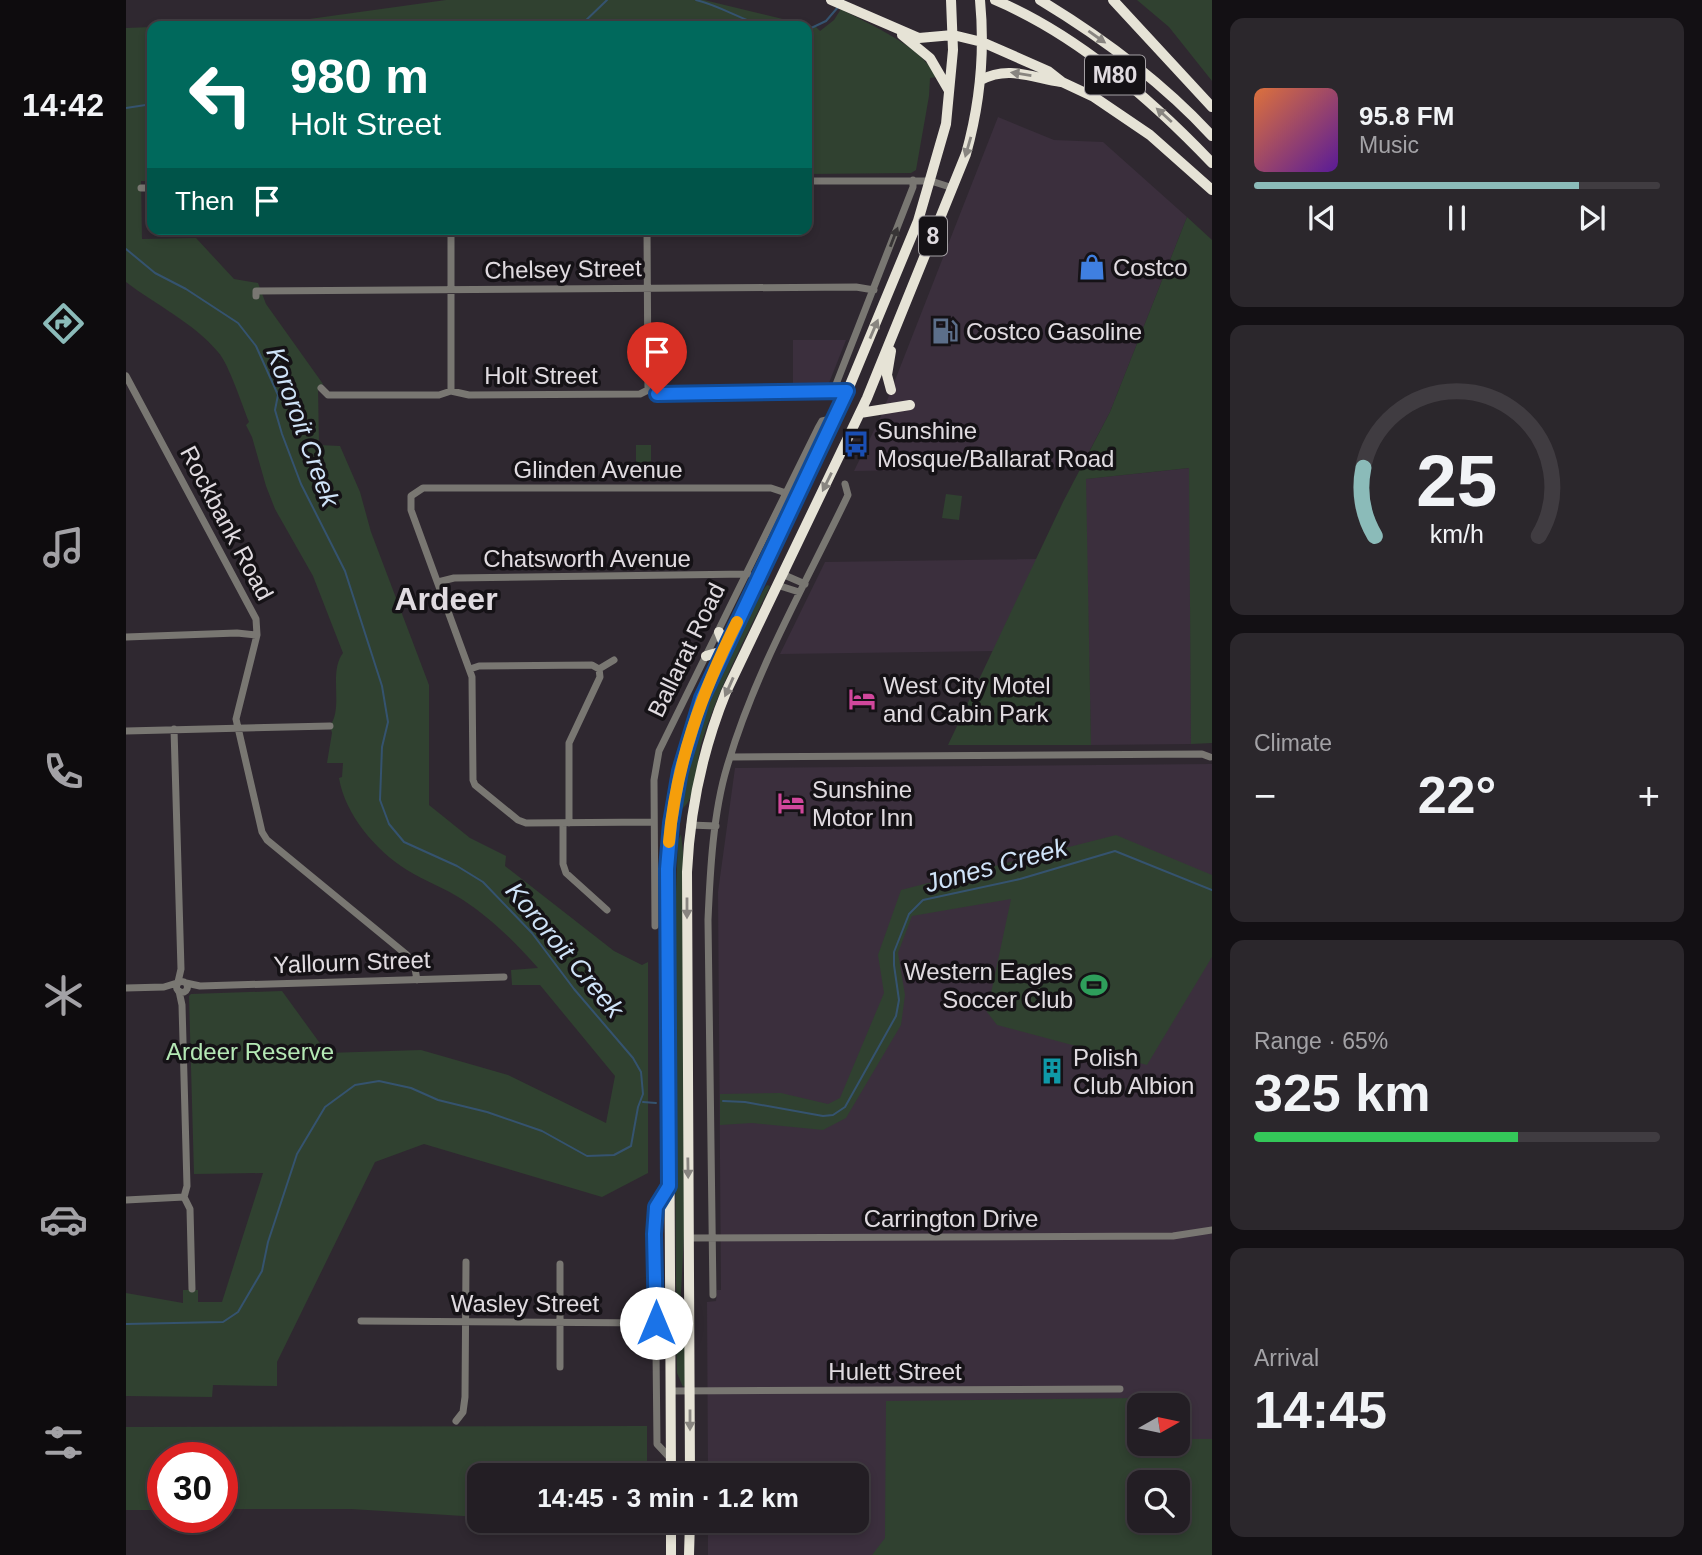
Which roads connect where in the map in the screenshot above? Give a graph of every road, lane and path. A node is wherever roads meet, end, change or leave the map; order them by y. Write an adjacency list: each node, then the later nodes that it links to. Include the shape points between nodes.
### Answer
1 (831, 0): 7 (highway)
2 (951, 0): 8 (highway, Ballarat Road / 8)
3 (981, 0): 9 (highway, 8)
4 (1040, 0): 14 (highway, M80, one-way to 14, via 1152,78)
5 (1113, 0): 13 (highway)
6 (1000, 2): 15 (highway, M80, one-way to 6, via 1165,116 1092,57)
7 (883, 24): 8 (highway, via 919,38); 12 (highway, via 930,58)
8 (953, 35): 9 (highway); 12 (highway, Ballarat Road / 8)
9 (982, 42): 10 (highway, 8); 11 (highway, via 1048,71)
10 (981, 80): 11 (highway, one-way to 10, via 1006,72); 21 (highway, 8, one-way to 21, via 976,119)
11 (1062, 82): 22 (highway, via 1094,97 1150,135)
12 (949, 93): 18 (highway, Ballarat Road / 8)
13 (1212, 107)
14 (1212, 136)
15 (1212, 163)
16 (913, 180): 17 (street); 18 (street); 27 (street, one-way to 16)
17 (812, 181)
18 (931, 181): 21 (street); 35 (highway, Ballarat Road / 8, one-way to 18)
19 (141, 188): 20 (street)
20 (147, 188)
21 (953, 188): 29 (highway, 8)
22 (1212, 190)
23 (451, 235): 26 (street)
24 (647, 235): 25 (street)
25 (648, 287): 26 (street, Chelsey Street); 27 (street, Chelsey Street); 32 (street)
26 (451, 289): 28 (street, Chelsey Street, via 256,291); 34 (street)
27 (874, 290): 36 (street)
28 (256, 296)
29 (896, 327): 33 (highway, via 888,368); 38 (highway, 8)
30 (126, 376): 50 (street, Rockbank Road, via 252,609)
31 (321, 388): 34 (street, Holt Street, via 328,395 439,395)
32 (648, 390): 34 (street, Holt Street, via 640,394 469,395); 36 (street, Holt Street, via 657,394)
33 (891, 390)
34 (451, 391)
35 (847, 391): 36 (street, Holt Street); 39 (highway, Ballarat Road / 8)
36 (833, 392)
37 (911, 405): 38 (highway)
38 (860, 413): 42 (highway, 8, one-way to 42)
39 (835, 418): 41 (street, Ballarat Road, via 822,421); 44 (highway, Ballarat Road / 8)
40 (845, 484): 46 (street, via 848,495)
41 (786, 493): 43 (street, Ballarat Road); 45 (street, Glinden Avenue, via 771,488 423,488 411,496 411,510)
42 (782, 573): 44 (highway); 46 (street); 47 (highway, 8)
43 (742, 577): 44 (street, Chatsworth Avenue); 45 (street, Chatsworth Avenue, via 454,578); 49 (street, Ballarat Road)
44 (760, 577): 47 (highway); 52 (highway, Ballarat Road / 8)
45 (438, 582): 55 (street)
46 (805, 584): 48 (street)
47 (777, 585): 48 (street); 66 (highway, 8, one-way to 66, via 710,733)
48 (799, 592): 61 (street, via 748,703)
49 (719, 632): 52 (highway); 53 (street, Ballarat Road)
50 (257, 633): 51 (street); 58 (street, Rockbank Road, via 236,719)
51 (126, 637)
52 (724, 649): 53 (highway); 65 (highway, Ballarat Road / 8, via 690,733)
53 (706, 656): 63 (street, Ballarat Road, via 659,751 653,780)
54 (614, 660): 56 (street)
55 (470, 669): 56 (street, via 586,665); 64 (street, via 475,785 518,820)
56 (599, 669): 64 (street, via 600,677 569,743)
57 (330, 726): 58 (street)
58 (238, 727): 59 (street); 71 (street, Rockbank Road, via 265,836 411,959)
59 (174, 729): 60 (street); 72 (street)
60 (126, 731)
61 (731, 757): 62 (street); 67 (street)
62 (1210, 757)
63 (653, 822): 64 (street); 69 (street, Ballarat Road)
64 (566, 823): 68 (street, via 565,873)
65 (671, 823): 66 (highway); 74 (highway, Ballarat Road / 8, via 667,869)
66 (690, 825): 67 (street); 78 (highway, 8, one-way to 78)
67 (716, 826): 79 (street, via 708,920)
68 (607, 910)
69 (655, 926)
70 (504, 977): 71 (street, Yallourn Street)
71 (414, 980): 72 (street, Yallourn Street)
72 (182, 987): 73 (street, Yallourn Street); 75 (street)
73 (126, 988)
74 (669, 1186): 84 (highway, Ballarat Road / 8); 89 (street, Ballarat Road, via 656,1207)
75 (184, 1197): 76 (street); 82 (street, via 190,1209)
76 (126, 1200)
77 (1212, 1230): 79 (street, Carrington Drive, via 1173,1236)
78 (689, 1238): 79 (street, Carrington Drive); 85 (highway, 8)
79 (713, 1238): 83 (street)
80 (466, 1262): 87 (street)
81 (560, 1264): 88 (street)
82 (192, 1289)
83 (713, 1295)
84 (670, 1320): 85 (street, Wasley Street); 89 (street, Wasley Street); 90 (highway, Ballarat Road / 8)
85 (690, 1320): 94 (highway, 8)
86 (361, 1321): 87 (street, Wasley Street)
87 (465, 1322): 88 (street, Wasley Street); 95 (street, via 464,1408)
88 (560, 1322): 89 (street, Wasley Street); 91 (street)
89 (656, 1323)
90 (670, 1336): 93 (highway, Ballarat Road / 8); 96 (street, Ballarat Road, via 657,1347 656,1365 657,1444)
91 (560, 1367)
92 (1119, 1389): 94 (street, Hulett Street)
93 (671, 1391): 94 (street, Hulett Street); 96 (highway, Ballarat Road / 8)
94 (690, 1391): 98 (highway, 8, one-way to 98)
95 (456, 1421)
96 (671, 1459): 97 (highway, Ballarat Road / 8)
97 (671, 1463)
98 (690, 1463)
99 (671, 1533): 101 (highway)
100 (690, 1533): 102 (highway)
101 (671, 1555)
102 (689, 1555)

